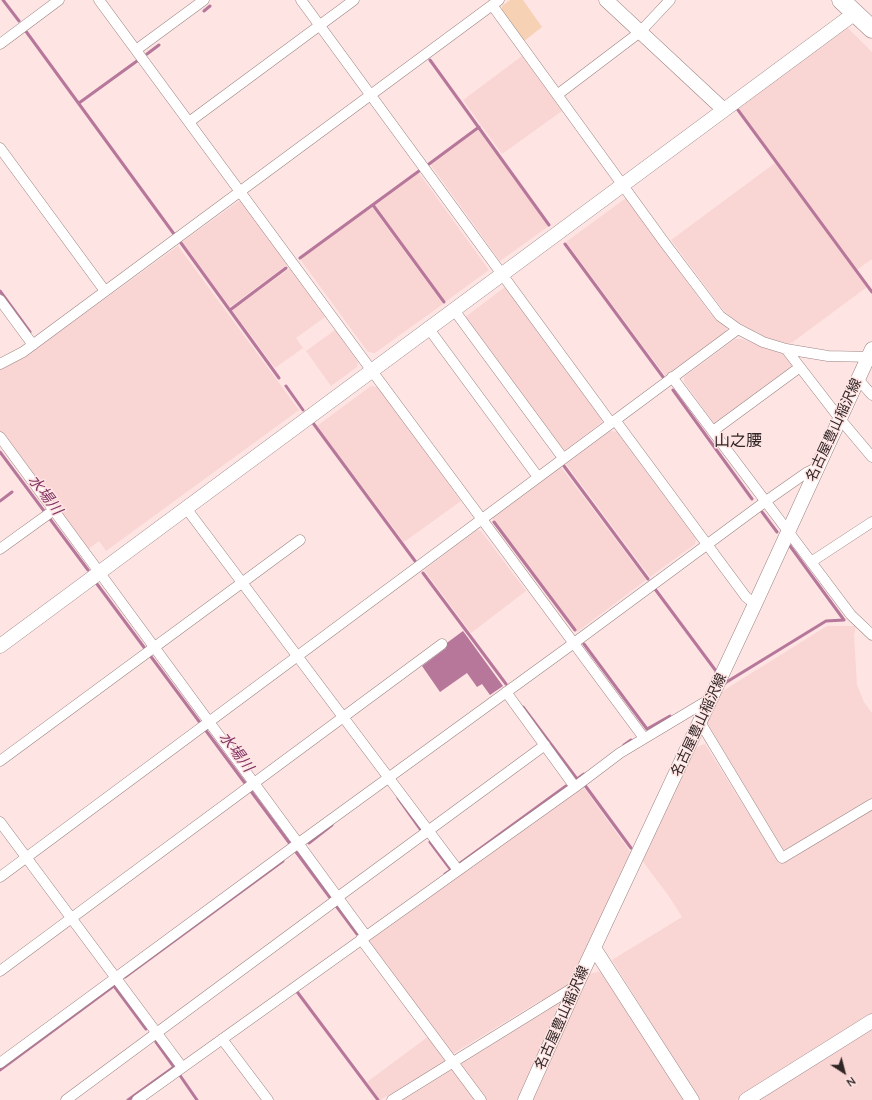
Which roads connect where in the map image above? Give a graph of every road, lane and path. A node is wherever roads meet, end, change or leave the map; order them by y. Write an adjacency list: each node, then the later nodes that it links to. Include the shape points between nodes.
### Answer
1 (59, 0): 15 (street)
2 (99, 0): 16 (street)
3 (204, 0): 16 (street)
4 (301, 0): 12 (street)
5 (354, 0): 12 (street)
6 (606, 0): 14 (street)
7 (670, 0): 14 (street)
8 (840, 0): 10 (highway)
9 (495, 3): 17 (street); 18 (street)
10 (853, 7): 11 (highway); 13 (highway); 19 (street)
11 (872, 19)
12 (320, 26): 17 (street); 20 (street)
13 (872, 29)
14 (640, 32): 18 (street); 19 (street)
15 (0, 44)
16 (136, 50): 20 (street)
17 (370, 95): 23 (street); 24 (street)
18 (557, 95): 22 (street)
19 (724, 110): 22 (street)
20 (189, 122): 23 (street)
21 (0, 148): 25 (street)
22 (623, 185): 24 (street); 29 (street, via 706,299 720,316)
23 (240, 192): 25 (street); 35 (street)
24 (502, 274): 27 (street); 40 (street)
25 (105, 291): 30 (street)
26 (0, 300): 30 (street)
27 (454, 310): 28 (street); 44 (street)
28 (428, 329): 35 (street); 46 (street)
29 (738, 329): 31 (street, via 763,342); 36 (street)
30 (33, 345): 33 (street)
31 (786, 349): 32 (street, via 828,356); 34 (street)
32 (871, 354): 37 (street, 名古屋豊山稲沢線)
33 (0, 364)
34 (800, 367): 39 (street); 41 (street)
35 (372, 371): 48 (street); 50 (street)
36 (672, 378): 40 (street); 41 (street)
37 (858, 379): 38 (street); 39 (street, 名古屋豊山稲沢線)
38 (872, 395)
39 (840, 419): 43 (street); 45 (street, 名古屋豊山稲沢線)
40 (613, 422): 44 (street); 54 (street)
41 (713, 431): 47 (street)
42 (0, 437): 49 (street)
43 (872, 457)
44 (564, 458): 46 (street)
45 (818, 467): 47 (street); 52 (street, 名古屋豊山稲沢線)
46 (538, 477): 50 (street)
47 (766, 501): 52 (street); 54 (street)
48 (186, 508): 57 (street); 58 (street)
49 (49, 513): 55 (street); 57 (street)
50 (482, 519): 61 (street); 65 (street)
51 (872, 522): 56 (street)
52 (788, 531): 56 (street); 59 (street, 名古屋豊山稲沢線)
53 (300, 540): 58 (street)
54 (707, 544): 59 (street, via 746,597); 61 (street)
55 (0, 549)
56 (811, 562): 60 (street, via 851,615)
57 (99, 572): 63 (street); 64 (street)
58 (242, 582): 64 (street); 65 (street)
59 (755, 604): 67 (street, 名古屋豊山稲沢線)
60 (872, 635)
61 (574, 643): 66 (street); 71 (street)
62 (442, 644): 68 (street)
63 (0, 646)
64 (150, 650): 70 (street); 73 (street)
65 (298, 657): 68 (street); 70 (street)
66 (506, 692): 72 (street); 74 (street)
67 (710, 699): 69 (street, 名古屋豊山稲沢線); 71 (street)
68 (343, 717): 74 (street); 75 (street)
69 (700, 722): 77 (street, via 782,858); 87 (street, 名古屋豊山稲沢線)
70 (206, 725): 75 (street); 81 (street)
71 (644, 738): 76 (street)
72 (545, 745): 76 (street); 79 (street)
73 (0, 761)
74 (388, 778): 79 (street); 80 (street)
75 (251, 786): 80 (street); 85 (street)
76 (575, 787): 82 (street)
77 (872, 804)
78 (0, 822): 81 (street)
79 (428, 831): 82 (street); 84 (street)
80 (294, 846): 84 (street); 89 (street)
81 (26, 858): 83 (street); 85 (street)
82 (458, 870): 86 (street)
83 (0, 877)
84 (336, 900): 86 (street); 92 (street)
85 (71, 918): 88 (street); 89 (street)
86 (363, 938): 93 (street); 94 (street)
87 (594, 948): 90 (street, 名古屋豊山稲沢線); 103 (street)
88 (0, 971)
89 (116, 978): 92 (street); 95 (street)
90 (576, 986): 94 (street); 102 (street, 名古屋豊山稲沢線)
91 (872, 1021): 104 (street)
92 (157, 1033): 96 (street); 97 (street)
93 (222, 1039): 96 (street); 99 (street)
94 (453, 1062): 100 (street); 101 (street)
95 (0, 1063)
96 (182, 1067): 98 (street)
97 (66, 1100)
98 (137, 1100)
99 (268, 1100)
100 (392, 1100)
101 (481, 1100)
102 (525, 1100)
103 (692, 1100)
104 (746, 1100)

